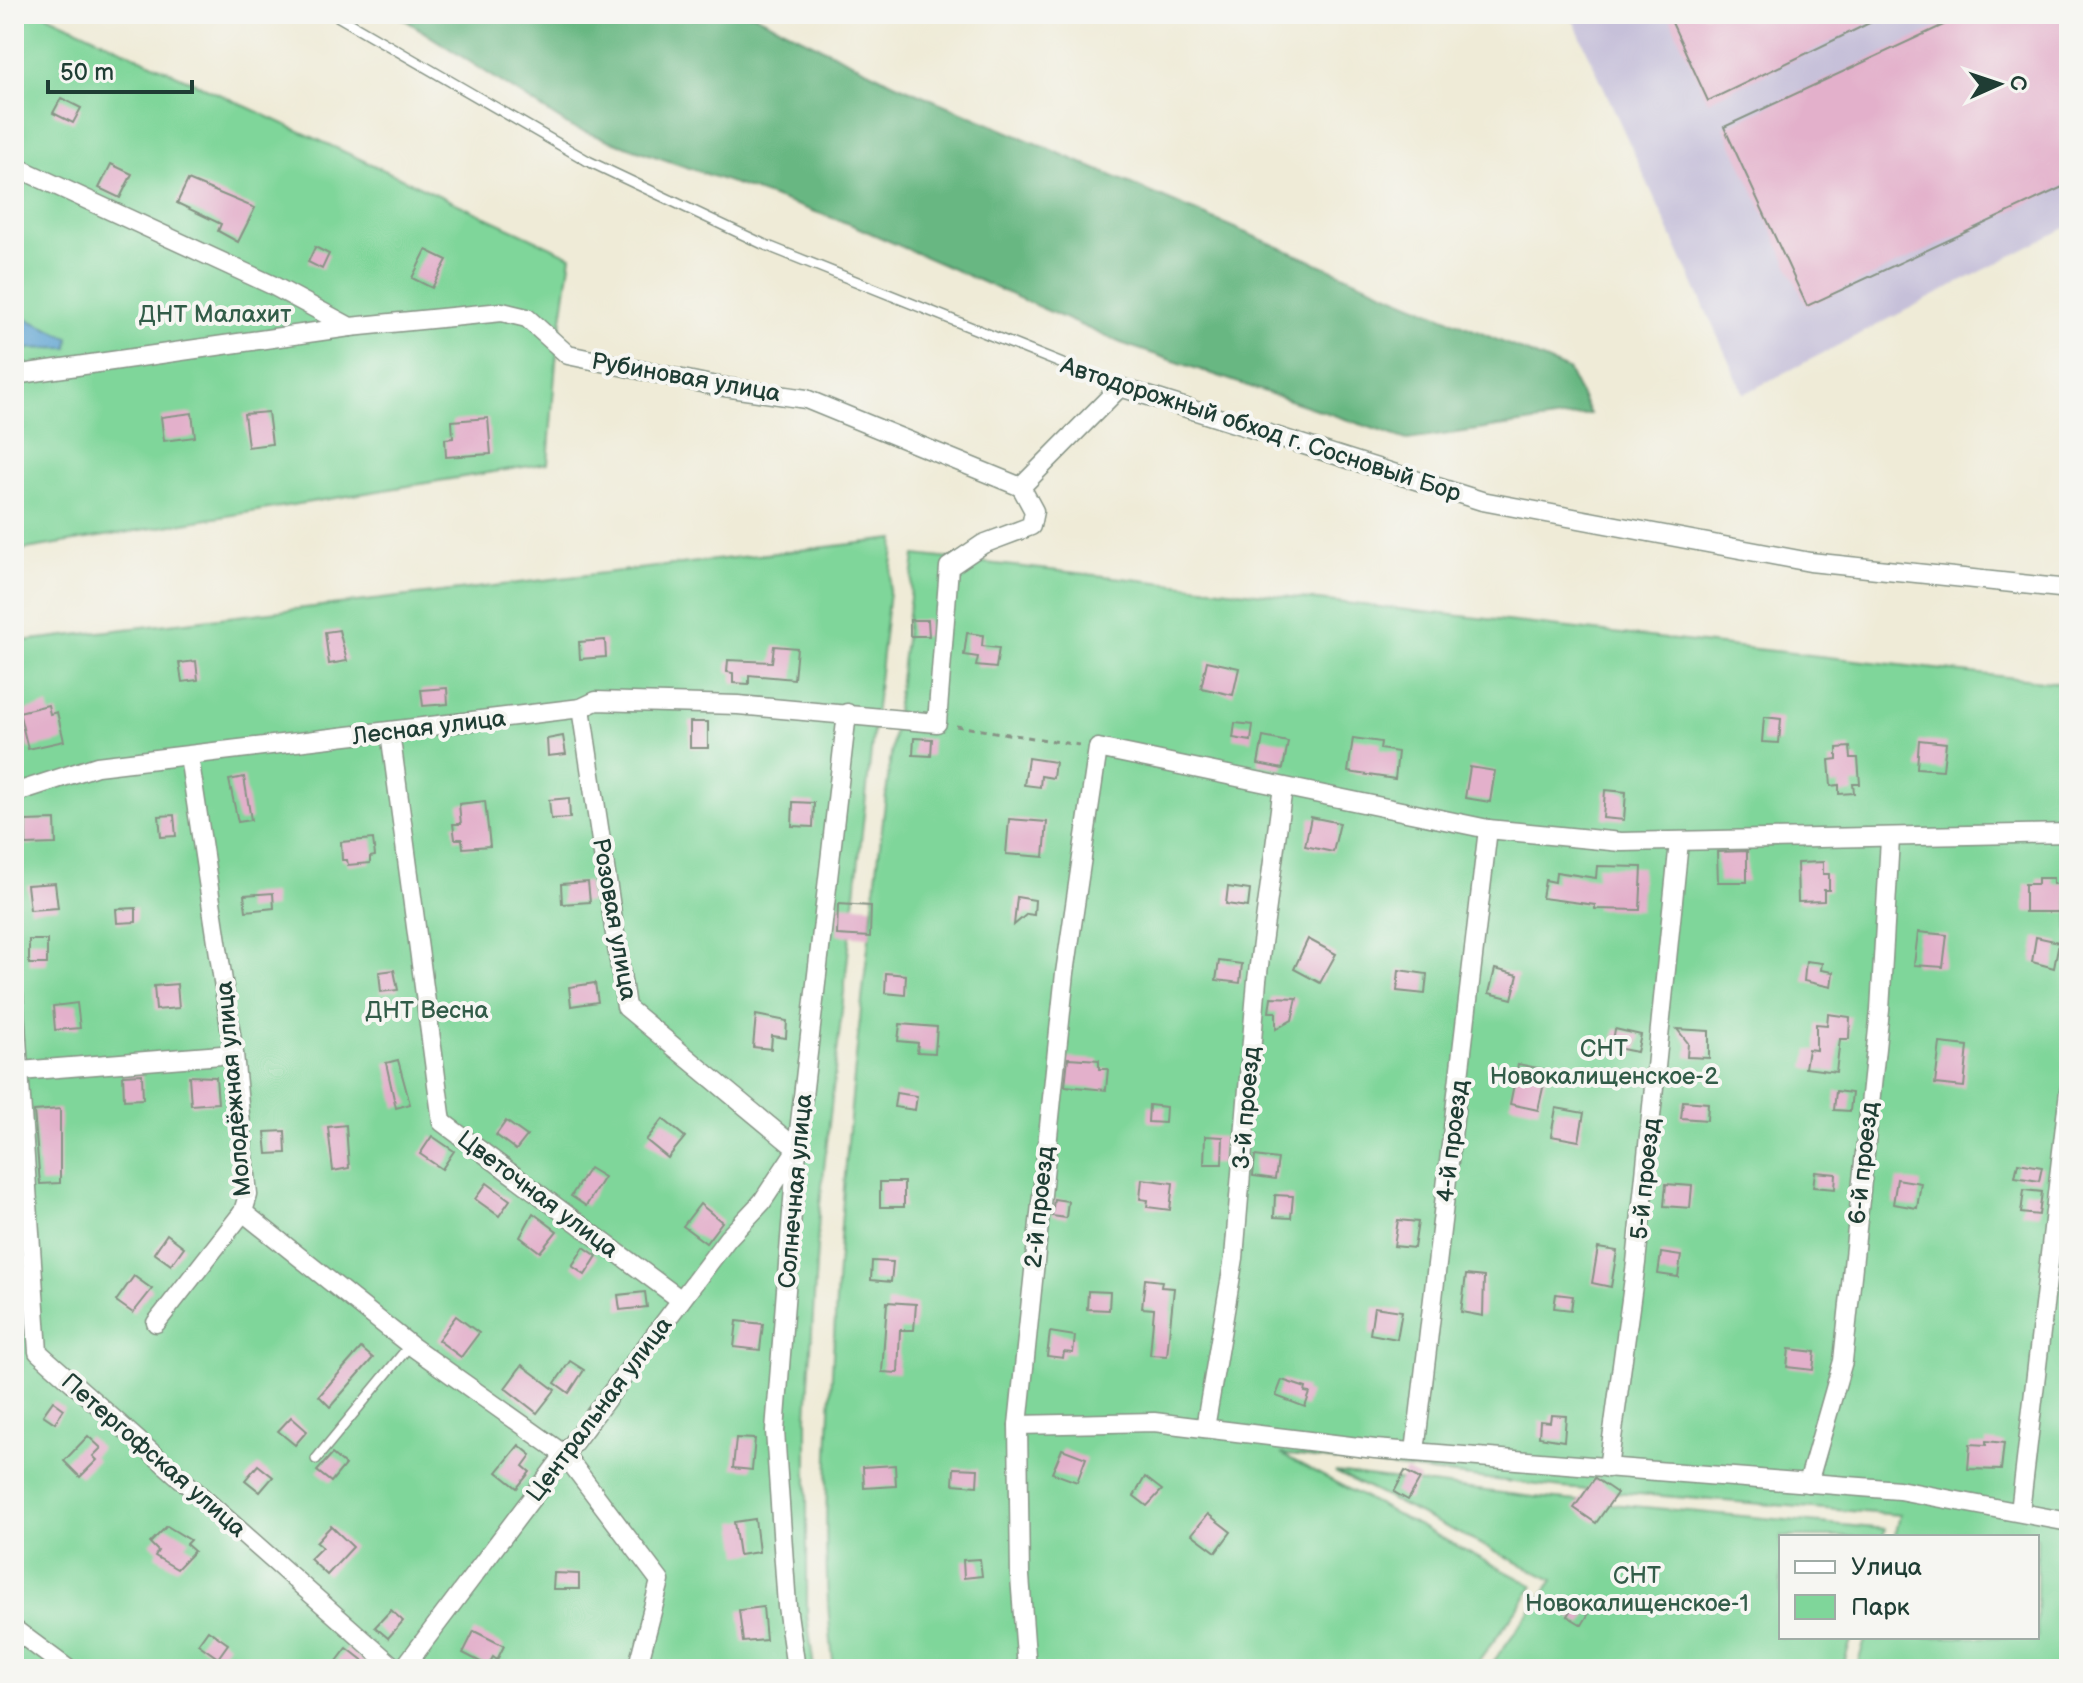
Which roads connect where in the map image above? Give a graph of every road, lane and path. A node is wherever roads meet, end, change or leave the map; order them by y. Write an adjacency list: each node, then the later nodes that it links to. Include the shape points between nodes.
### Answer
1 (334, 14): 5 (lane, Автодорожный обход г. Сосновый Бор, via 601,168 763,244)
2 (14, 166): 3 (street, via 272,285)
3 (350, 327): 4 (street, Рубиновая улица); 6 (street, Рубиновая улица, via 502,312 527,318 568,355 806,399)
4 (14, 375)
5 (1120, 387): 6 (street); 7 (street, Автодорожный обход г. Сосновый Бор, via 1482,501 1810,562)
6 (1021, 487): 10 (street, via 1034,511 1031,526 983,544 949,567)
7 (2069, 589)
8 (581, 708): 9 (street, Лесная улица, via 596,701); 11 (street, Лесная улица); 24 (street, Розовая улица, via 626,1007)
9 (847, 713): 10 (street, Лесная улица); 24 (street, Солнечная улица)
10 (937, 723): 12 (path)
11 (390, 732): 13 (street, Лесная улица); 26 (street, Цветочная улица, via 442,1122)
12 (1098, 748): 14 (street); 29 (street, 2-й проезд, via 1065,973)
13 (189, 756): 15 (street, Лесная улица, via 97,766); 21 (street, Молодёжная улица)
14 (1283, 787): 16 (street); 30 (street, 3-й проезд, via 1257,980 1234,1258)
15 (14, 793)
16 (1488, 829): 19 (street); 31 (street, 4-й проезд)
17 (2069, 833): 18 (street)
18 (1890, 839): 19 (street); 35 (street, 6-й проезд, via 1880,1010 1843,1361)
19 (1679, 842): 34 (street, 5-й проезд, via 1636,1263)
20 (14, 994): 22 (street, Петергофская улица)
21 (234, 1054): 22 (street); 25 (street, Молодёжная улица, via 248,1195)
22 (20, 1071): 40 (street, Петергофская улица, via 38,1352)
23 (2069, 1091): 36 (street)
24 (797, 1149): 26 (street, Центральная улица, via 762,1202); 43 (street, Солнечная улица, via 775,1431)
25 (243, 1212): 27 (street); 28 (street, Молодёжная улица)
26 (681, 1300): 32 (street, Центральная улица)
27 (156, 1323)
28 (410, 1345): 32 (street, Молодёжная улица); 33 (lane)
29 (1018, 1425): 30 (street, via 1154,1422); 44 (street, 2-й проезд)
30 (1205, 1428): 31 (street)
31 (1415, 1452): 34 (street)
32 (565, 1455): 41 (street, Центральная улица); 42 (street, Молодёжная улица, via 660,1581)
33 (316, 1459)
34 (1608, 1468): 35 (street)
35 (1808, 1483): 36 (street, via 1899,1490)
36 (2020, 1512): 37 (street)
37 (2069, 1522)
38 (14, 1629): 39 (street)
39 (68, 1669)
40 (396, 1669)
41 (403, 1669)
42 (637, 1669)
43 (796, 1669)
44 (1027, 1669)

